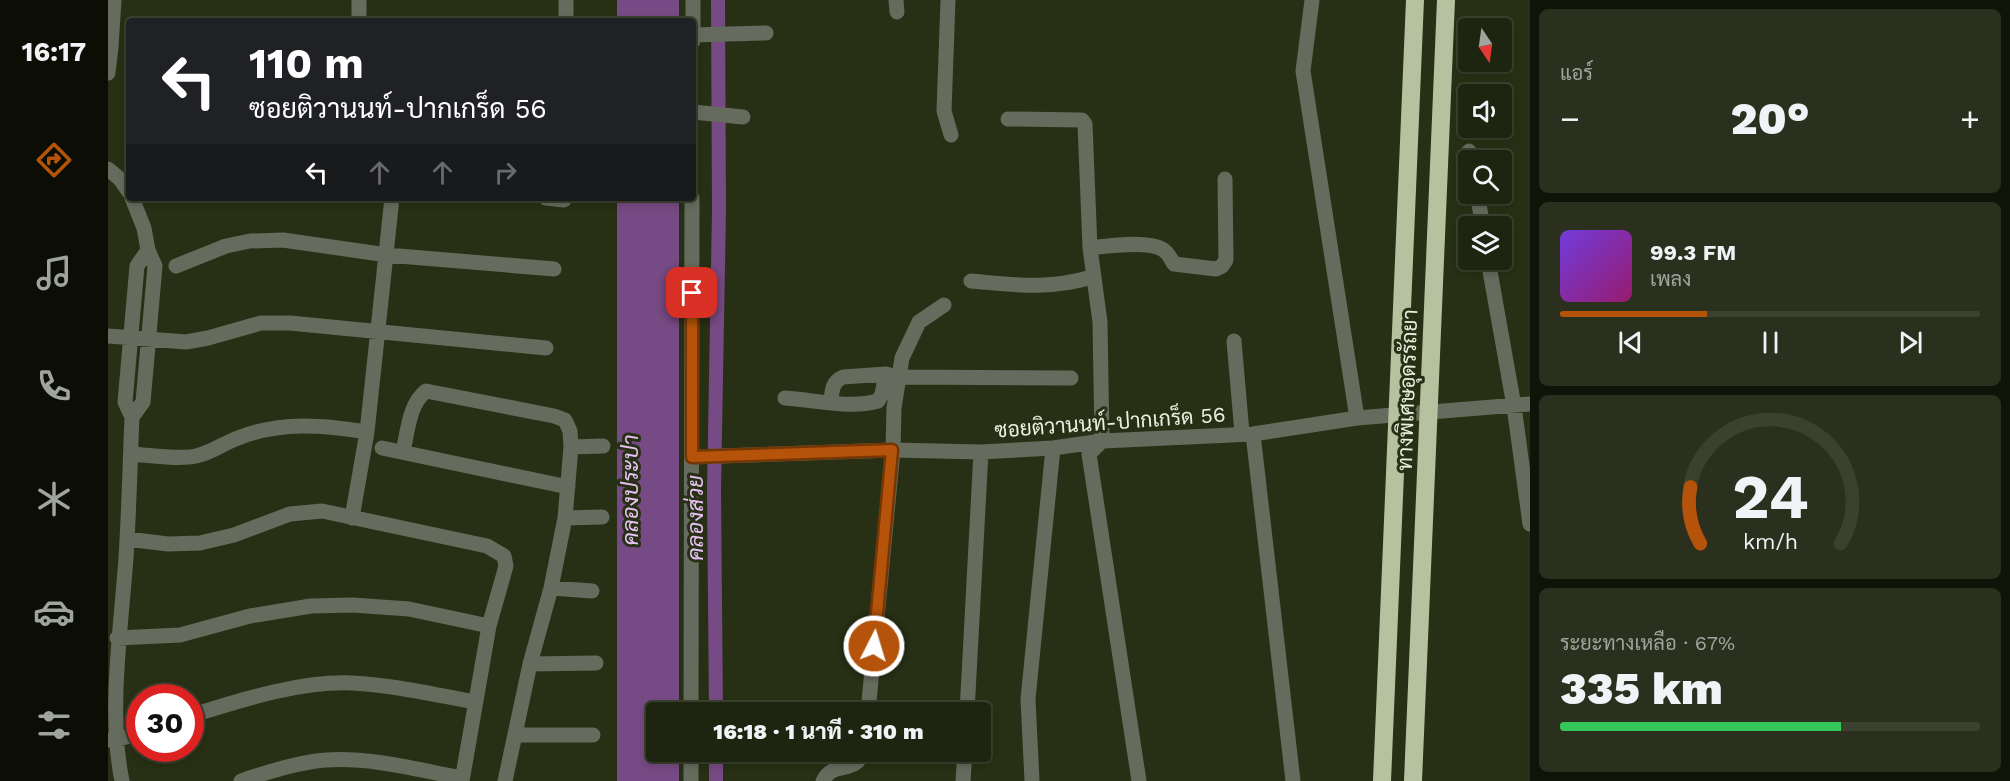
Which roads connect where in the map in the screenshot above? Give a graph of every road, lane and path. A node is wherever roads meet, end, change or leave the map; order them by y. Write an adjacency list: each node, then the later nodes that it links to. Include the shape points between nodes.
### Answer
1 (114, 0): 14 (street)
2 (359, 0): 9 (street)
3 (566, 0): 10 (street)
4 (693, 0): 11 (street)
5 (948, 0): 19 (street, via 944,111)
6 (1312, 0): 48 (street, via 1303,71)
7 (1415, 0): 96 (highway, ทางพิเศษอุดรรัถยา, bridge)
8 (1446, 0): 97 (highway, ทางพิเศษอุดรรัถยา, bridge)
9 (359, 18)
10 (566, 18)
11 (693, 18)
12 (766, 33): 13 (street)
13 (696, 35)
14 (109, 47): 15 (street)
15 (108, 73)
16 (696, 112): 17 (street)
17 (743, 117)
18 (1008, 119): 26 (street, via 1082,120 1085,124)
19 (951, 135)
20 (108, 169): 22 (street)
21 (1225, 179): 26 (street, via 1226,260 1222,266 1216,269 1174,264 1165,251 1137,244)
22 (126, 188)
23 (133, 201): 27 (street)
24 (392, 201): 28 (street)
25 (692, 201): 60 (street)
26 (1090, 248): 32 (street)
27 (148, 250): 37 (street, via 137,266); 38 (street, via 155,266)
28 (387, 255): 29 (street, via 283,240 250,241); 30 (street); 35 (street)
29 (176, 266)
30 (554, 269)
31 (1490, 270): 46 (street)
32 (1092, 277): 33 (street, via 1036,287); 51 (street, via 1100,322)
33 (971, 281)
34 (944, 305): 41 (street, via 919,322)
35 (377, 332): 38 (street, via 261,322 186,342); 40 (street); 49 (street)
36 (108, 336): 37 (street)
37 (130, 338): 38 (street); 47 (street, via 124,402)
38 (149, 340): 47 (street, via 143,402)
39 (1234, 341): 50 (street)
40 (546, 348)
41 (892, 376): 42 (street); 44 (street, via 878,401); 44 (street, via 843,376 833,385); 56 (street)
42 (1071, 378)
43 (785, 398): 44 (street)
44 (831, 402)
45 (1530, 404): 46 (street, ซอยติวานนท์-ปากเกร็ด 56)
46 (1514, 406): 48 (street, ซอยติวานนท์-ปากเกร็ด 56); 65 (street)
47 (132, 417): 59 (street)
48 (1357, 418): 50 (street, ซอยติวานนท์-ปากเกร็ด 56)
49 (367, 432): 59 (street, via 304,424 268,429 194,456); 63 (street)
50 (1247, 434): 51 (street, ซอยติวานนท์-ปากเกร็ด 56); 95 (street)
51 (1102, 441): 55 (street, ซอยติวานนท์-ปากเกร็ด 56); 94 (street, via 1089,454)
52 (603, 446): 53 (street)
53 (571, 447): 57 (street, via 566,420 426,391 418,397); 61 (street)
54 (382, 448): 57 (street)
55 (1053, 448): 58 (street, ซอยติวานนท์-ปากเกร็ด 56); 93 (street, via 1028,699)
56 (892, 450): 58 (street, ซอยติวานนท์-ปากเกร็ด 56); 60 (street, ซอยติวานนท์-ปากเกร็ด 56); 76 (street)
57 (403, 452): 61 (street)
58 (981, 452): 77 (street)
59 (131, 454): 66 (street)
60 (706, 456): 75 (street)
61 (567, 487): 64 (street)
62 (602, 517): 64 (street)
63 (352, 518): 66 (street, via 322,511 290,514 200,543); 69 (street, via 487,546 504,556 506,566)
64 (565, 518): 67 (street)
65 (1530, 524)
66 (127, 539): 70 (street)
67 (551, 588): 68 (street); 73 (street)
68 (592, 591)
69 (489, 626): 70 (street, via 409,609 311,606 250,616 180,635); 74 (street)
70 (117, 638): 71 (street)
71 (111, 663): 82 (street)
72 (596, 663): 73 (street)
73 (530, 664): 79 (street)
74 (475, 702): 78 (street, via 351,683 248,698); 86 (street)
75 (692, 702)
76 (869, 702)
77 (968, 702)
78 (204, 712)
79 (515, 735): 80 (street); 89 (street)
80 (593, 735)
81 (126, 736): 82 (street)
82 (111, 740): 87 (street)
83 (691, 762): 90 (street)
84 (858, 762): 91 (street, via 833,769)
85 (964, 762): 92 (street)
86 (462, 780): 88 (street, via 379,762 326,760)
87 (122, 781)
88 (241, 781)
89 (505, 781)
90 (691, 781)
91 (823, 781)
92 (963, 781)
93 (1032, 781)
94 (1139, 781)
95 (1293, 781)
96 (1382, 781)
97 (1413, 781)

